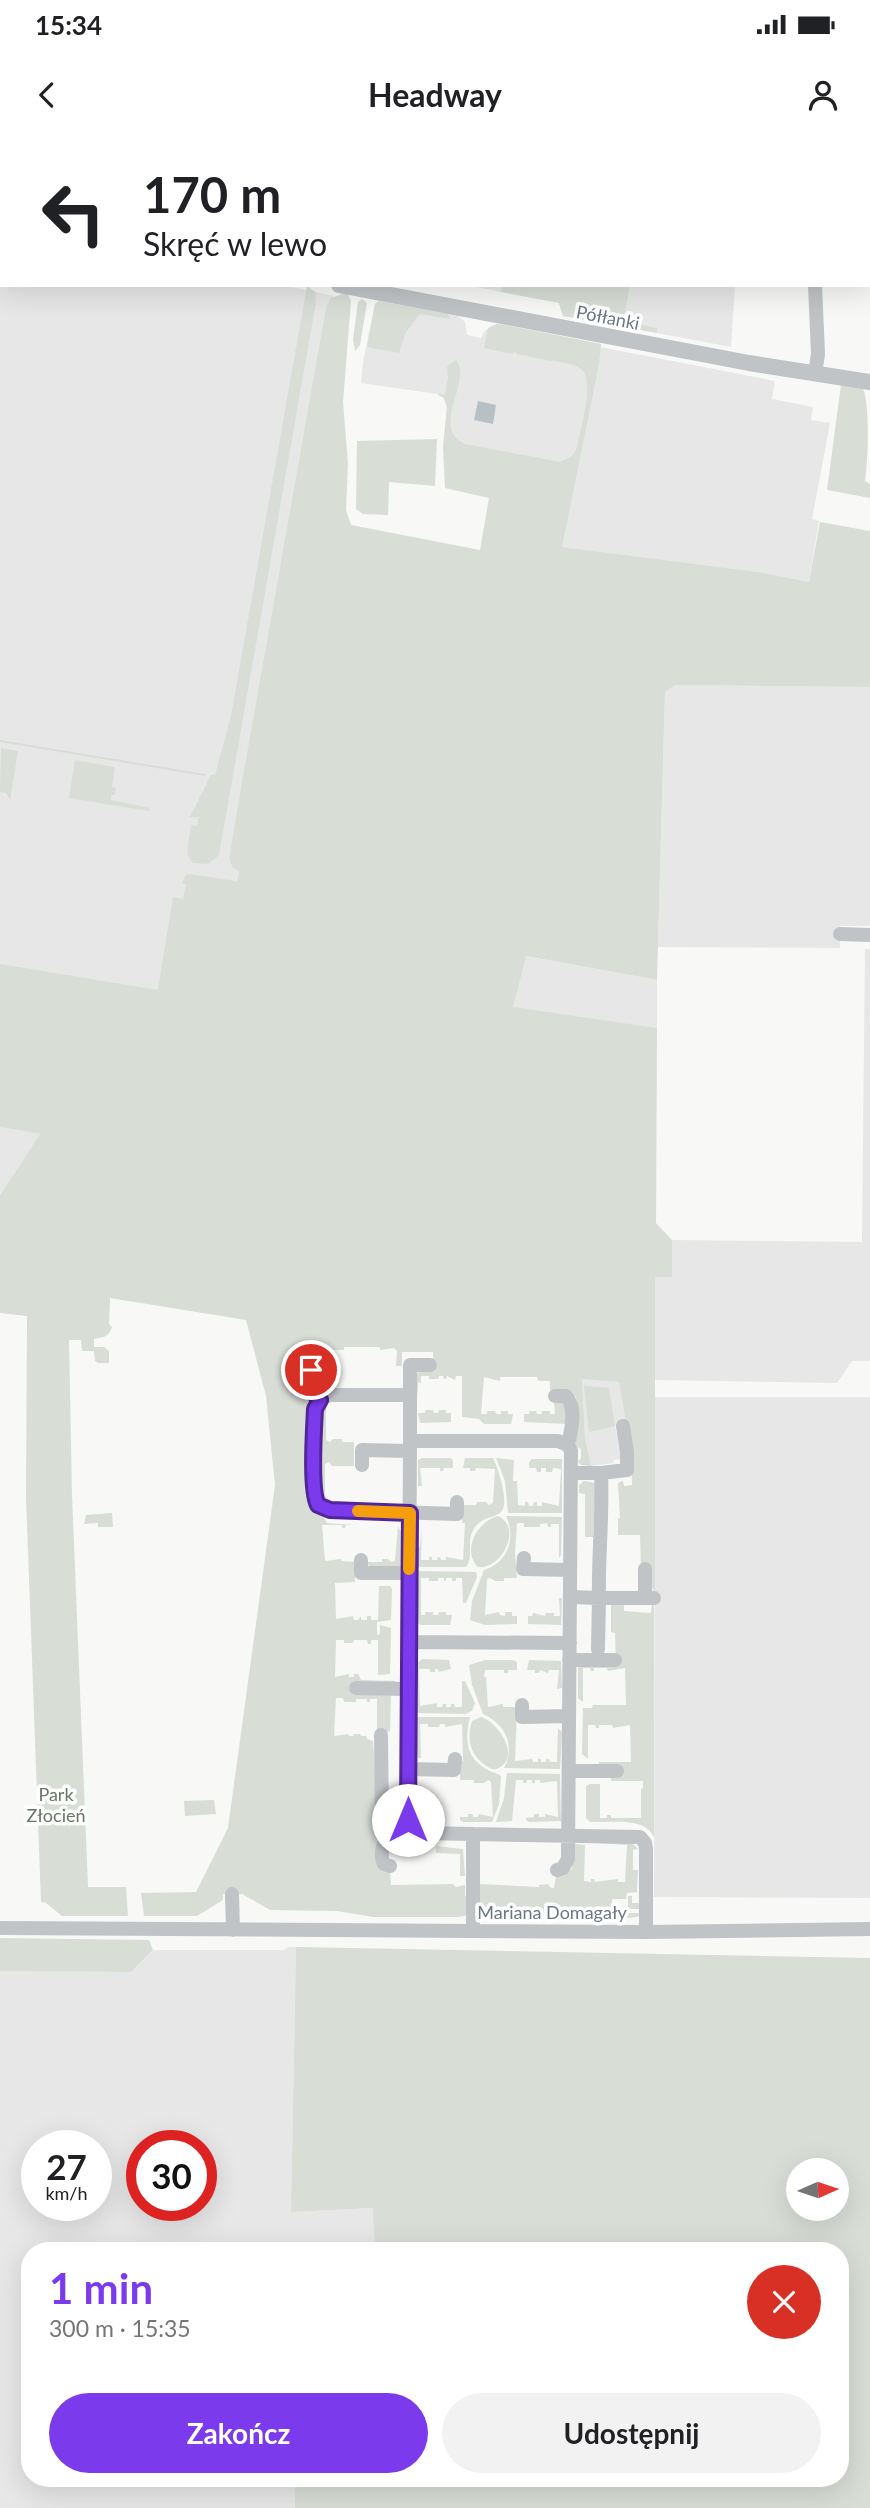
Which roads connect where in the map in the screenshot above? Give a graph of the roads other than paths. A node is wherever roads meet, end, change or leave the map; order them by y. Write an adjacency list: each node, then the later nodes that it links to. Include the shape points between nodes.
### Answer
1 (350, 287): 3 (street, Półłanki)
2 (815, 287): 3 (street)
3 (815, 374): 4 (street, Półłanki)
4 (870, 382)
5 (840, 934): 6 (street)
6 (870, 934)
7 (326, 1364): 11 (street, via 309,1375 310,1387)
8 (430, 1364): 9 (street, via 410,1365)
9 (410, 1395): 11 (street, via 331,1395); 14 (street)
10 (555, 1396): 13 (street, via 566,1396 571,1403)
11 (320, 1400): 18 (street, via 315,1409 314,1495 318,1505 330,1510)
12 (623, 1426): 17 (street, via 627,1474)
13 (568, 1445): 14 (street, via 555,1441); 16 (street)
14 (410, 1446): 15 (street); 18 (street)
15 (362, 1451)
16 (572, 1473): 17 (street); 23 (street)
17 (601, 1473): 26 (street)
18 (410, 1513): 19 (street); 24 (street)
19 (457, 1514)
20 (361, 1560): 24 (street, via 360,1573)
21 (523, 1569): 23 (street)
22 (645, 1569): 26 (street, via 649,1598)
23 (570, 1570): 25 (street)
24 (409, 1573): 27 (street)
25 (570, 1597): 26 (street); 28 (street)
26 (598, 1598): 29 (street)
27 (408, 1642): 28 (street); 33 (street)
28 (570, 1643): 30 (street)
29 (598, 1648)
30 (569, 1660): 31 (street); 35 (street)
31 (615, 1660)
32 (356, 1688): 33 (street)
33 (408, 1689): 37 (street)
34 (522, 1716): 35 (street)
35 (569, 1716): 39 (street)
36 (381, 1735): 44 (street, via 382,1825)
37 (407, 1769): 38 (street); 41 (street)
38 (454, 1770)
39 (569, 1771): 40 (street); 43 (street)
40 (617, 1772)
41 (412, 1830): 42 (street); 44 (street, via 399,1837)
42 (473, 1834): 43 (street); 51 (street)
43 (569, 1835): 46 (street, via 568,1863); 52 (street, via 643,1839)
44 (388, 1836): 45 (street, via 382,1858)
45 (390, 1866)
46 (557, 1870)
47 (232, 1894): 50 (street)
48 (0, 1928): 50 (street, Mariana Domagały)
49 (870, 1929): 52 (street, Mariana Domagały)
50 (233, 1930): 51 (street, Mariana Domagały)
51 (473, 1931): 52 (street, Mariana Domagały)
52 (646, 1932)

